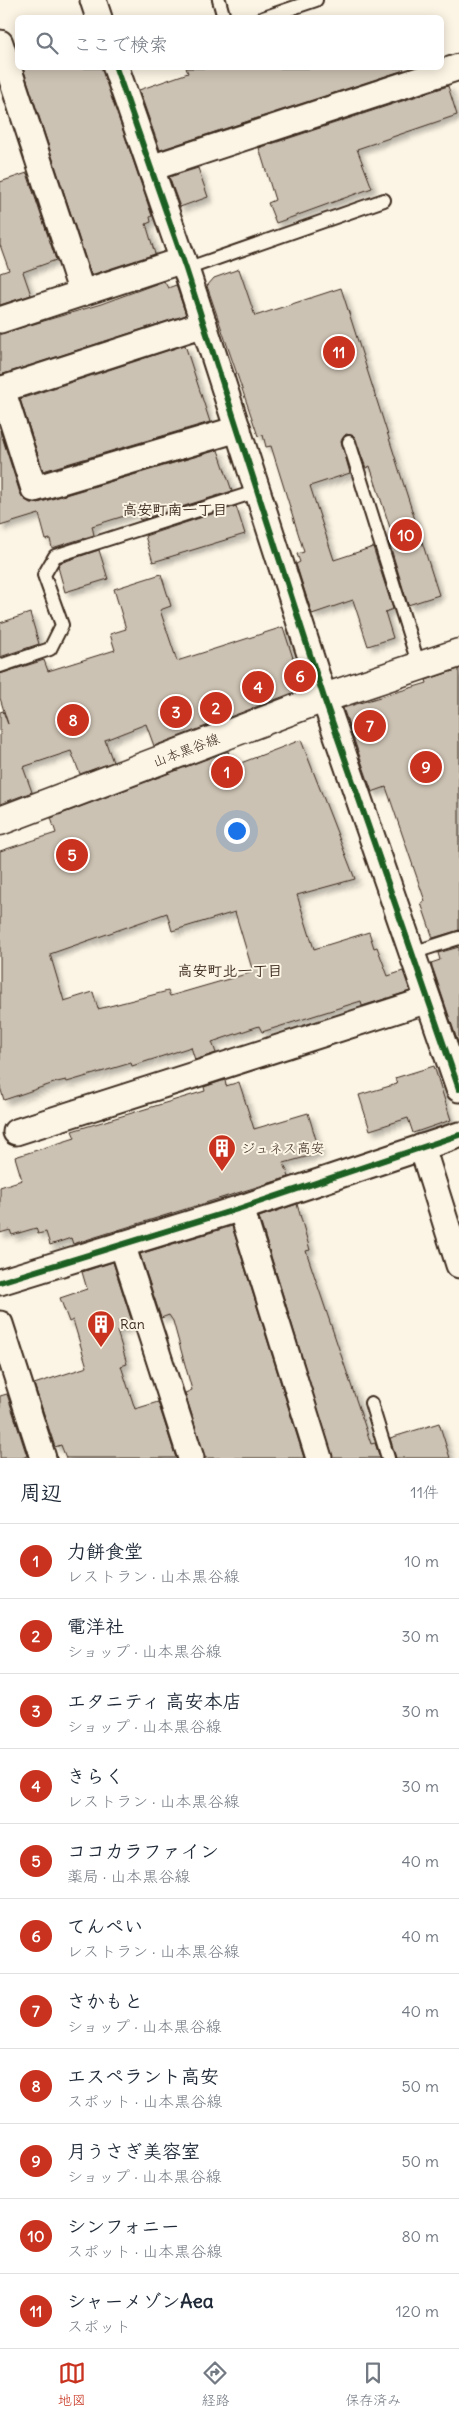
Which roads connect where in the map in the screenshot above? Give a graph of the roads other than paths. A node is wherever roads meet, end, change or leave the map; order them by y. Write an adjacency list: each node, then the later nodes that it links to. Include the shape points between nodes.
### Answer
1 (93, 0): 4 (street)
2 (219, 0): 5 (lane)
3 (316, 0): 6 (lane)
4 (98, 15)
5 (223, 15)
6 (272, 15)
7 (0, 43): 13 (street)
8 (459, 67): 10 (street)
9 (117, 70): 10 (street)
10 (151, 168): 12 (street)
11 (384, 200): 12 (lane)
12 (185, 264): 13 (street); 15 (street)
13 (82, 293): 14 (street)
14 (0, 320)
15 (204, 324): 16 (street); 17 (street)
16 (1, 389): 17 (street, via 34,489)
17 (238, 429): 19 (street)
18 (348, 442): 22 (lane)
19 (258, 491): 21 (lane, via 55,556 44,575 62,625 50,650); 23 (street)
20 (459, 653): 22 (main road, 山本黒谷線)
21 (0, 666)
22 (419, 666): 23 (main road, 山本黒谷線)
23 (324, 698): 24 (main road, 山本黒谷線); 26 (street)
24 (0, 821)
25 (459, 938): 26 (lane)
26 (412, 953): 27 (street)
27 (428, 1000): 28 (street); 29 (street)
28 (459, 1088)
29 (16, 1132)
30 (459, 1135): 31 (street)
31 (422, 1147): 32 (street); 34 (street)
32 (241, 1208): 33 (street); 40 (street)
33 (122, 1244): 35 (street); 39 (street)
34 (459, 1265)
35 (0, 1282)
36 (0, 1324): 38 (street)
37 (371, 1403): 41 (lane)
38 (43, 1458)
39 (191, 1458)
40 (319, 1458)
41 (388, 1458)

